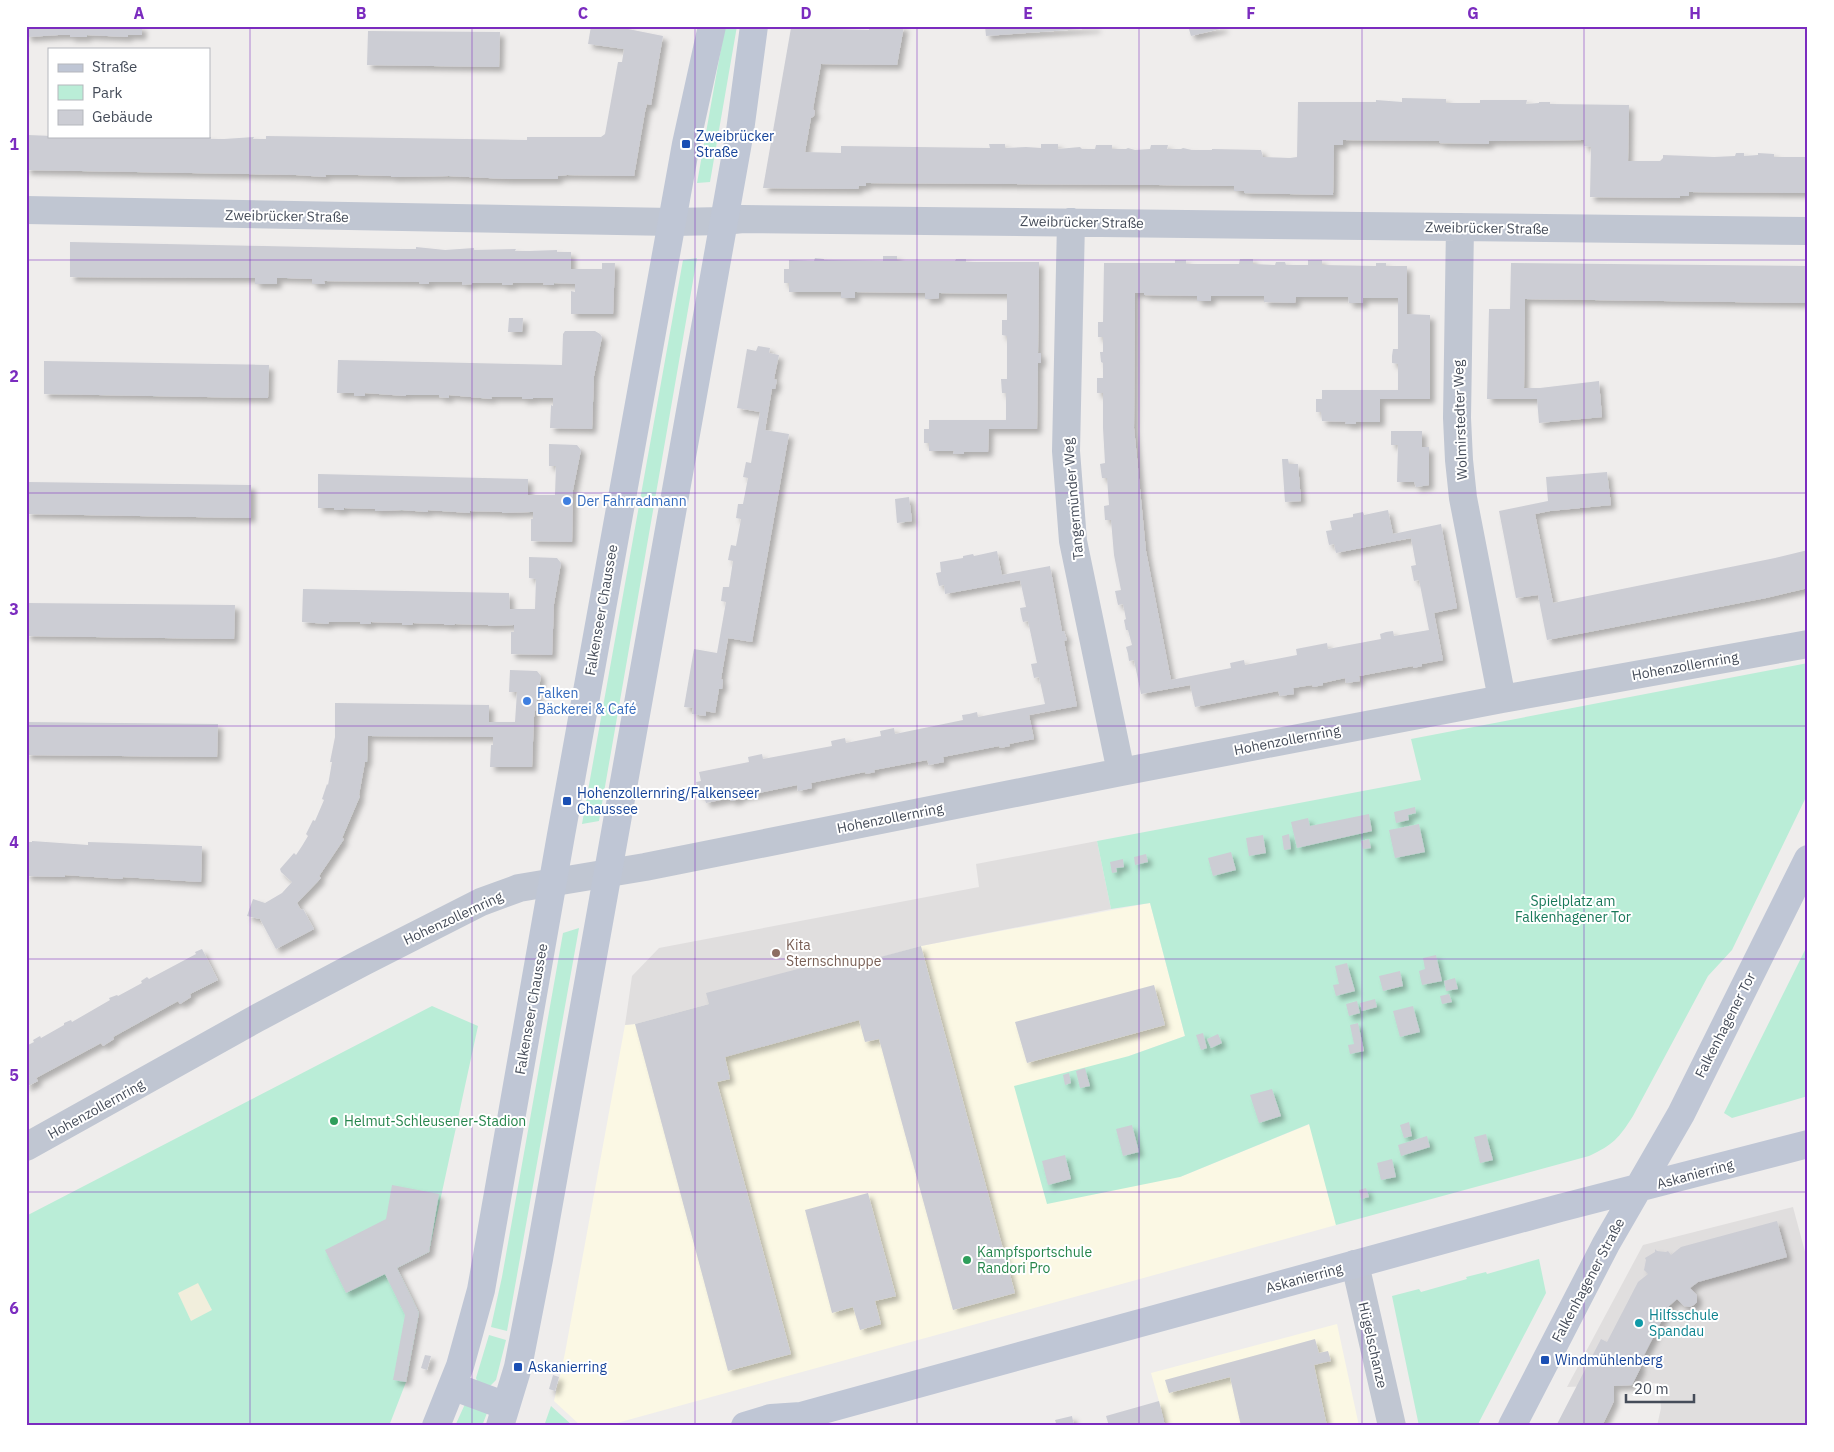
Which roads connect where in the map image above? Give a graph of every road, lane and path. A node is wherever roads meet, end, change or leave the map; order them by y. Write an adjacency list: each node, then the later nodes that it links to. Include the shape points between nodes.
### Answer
1 (712, 26): 5 (main road, Falkenseer Chaussee)
2 (754, 26): 4 (main road)
3 (26, 210): 5 (street, Zweibrücker Straße)
4 (724, 221): 5 (street, Zweibrücker Straße); 6 (street, Zweibrücker Straße); 13 (main road)
5 (672, 222): 14 (main road, Falkenseer Chaussee)
6 (1071, 222): 7 (street, Zweibrücker Straße); 11 (street, Tangermünder Weg, via 1066,451 1073,541)
7 (1460, 227): 8 (street, Zweibrücker Straße); 10 (street, Wolmirstedter Weg, via 1459,460 1463,498)
8 (1808, 231)
9 (1808, 644): 10 (street, Hohenzollernring)
10 (1502, 699): 11 (street, Hohenzollernring)
11 (1121, 772): 13 (street, Hohenzollernring)
12 (1808, 859): 17 (main road, Falkenhagener Tor, via 1681,1114)
13 (607, 873): 14 (street, Hohenzollernring); 20 (main road, via 526,1331)
14 (552, 883): 16 (street, Hohenzollernring, via 518,888 481,902 259,1017); 19 (main road, Falkenseer Chaussee, via 481,1290 470,1336)
15 (1808, 1144): 17 (main road, Askanierring)
16 (26, 1148)
17 (1638, 1189): 18 (main road, Askanierring); 25 (main road, Falkenhagener Straße)
18 (1355, 1264): 21 (main road, Askanierring); 24 (street, Hügelschanze)
19 (452, 1386): 20 (main road); 22 (main road, Falkenseer Chaussee)
20 (503, 1416)
21 (794, 1421): 23 (main road, Askanierring, via 771,1418)
22 (436, 1426)
23 (745, 1426)
24 (1392, 1426)
25 (1512, 1426)

